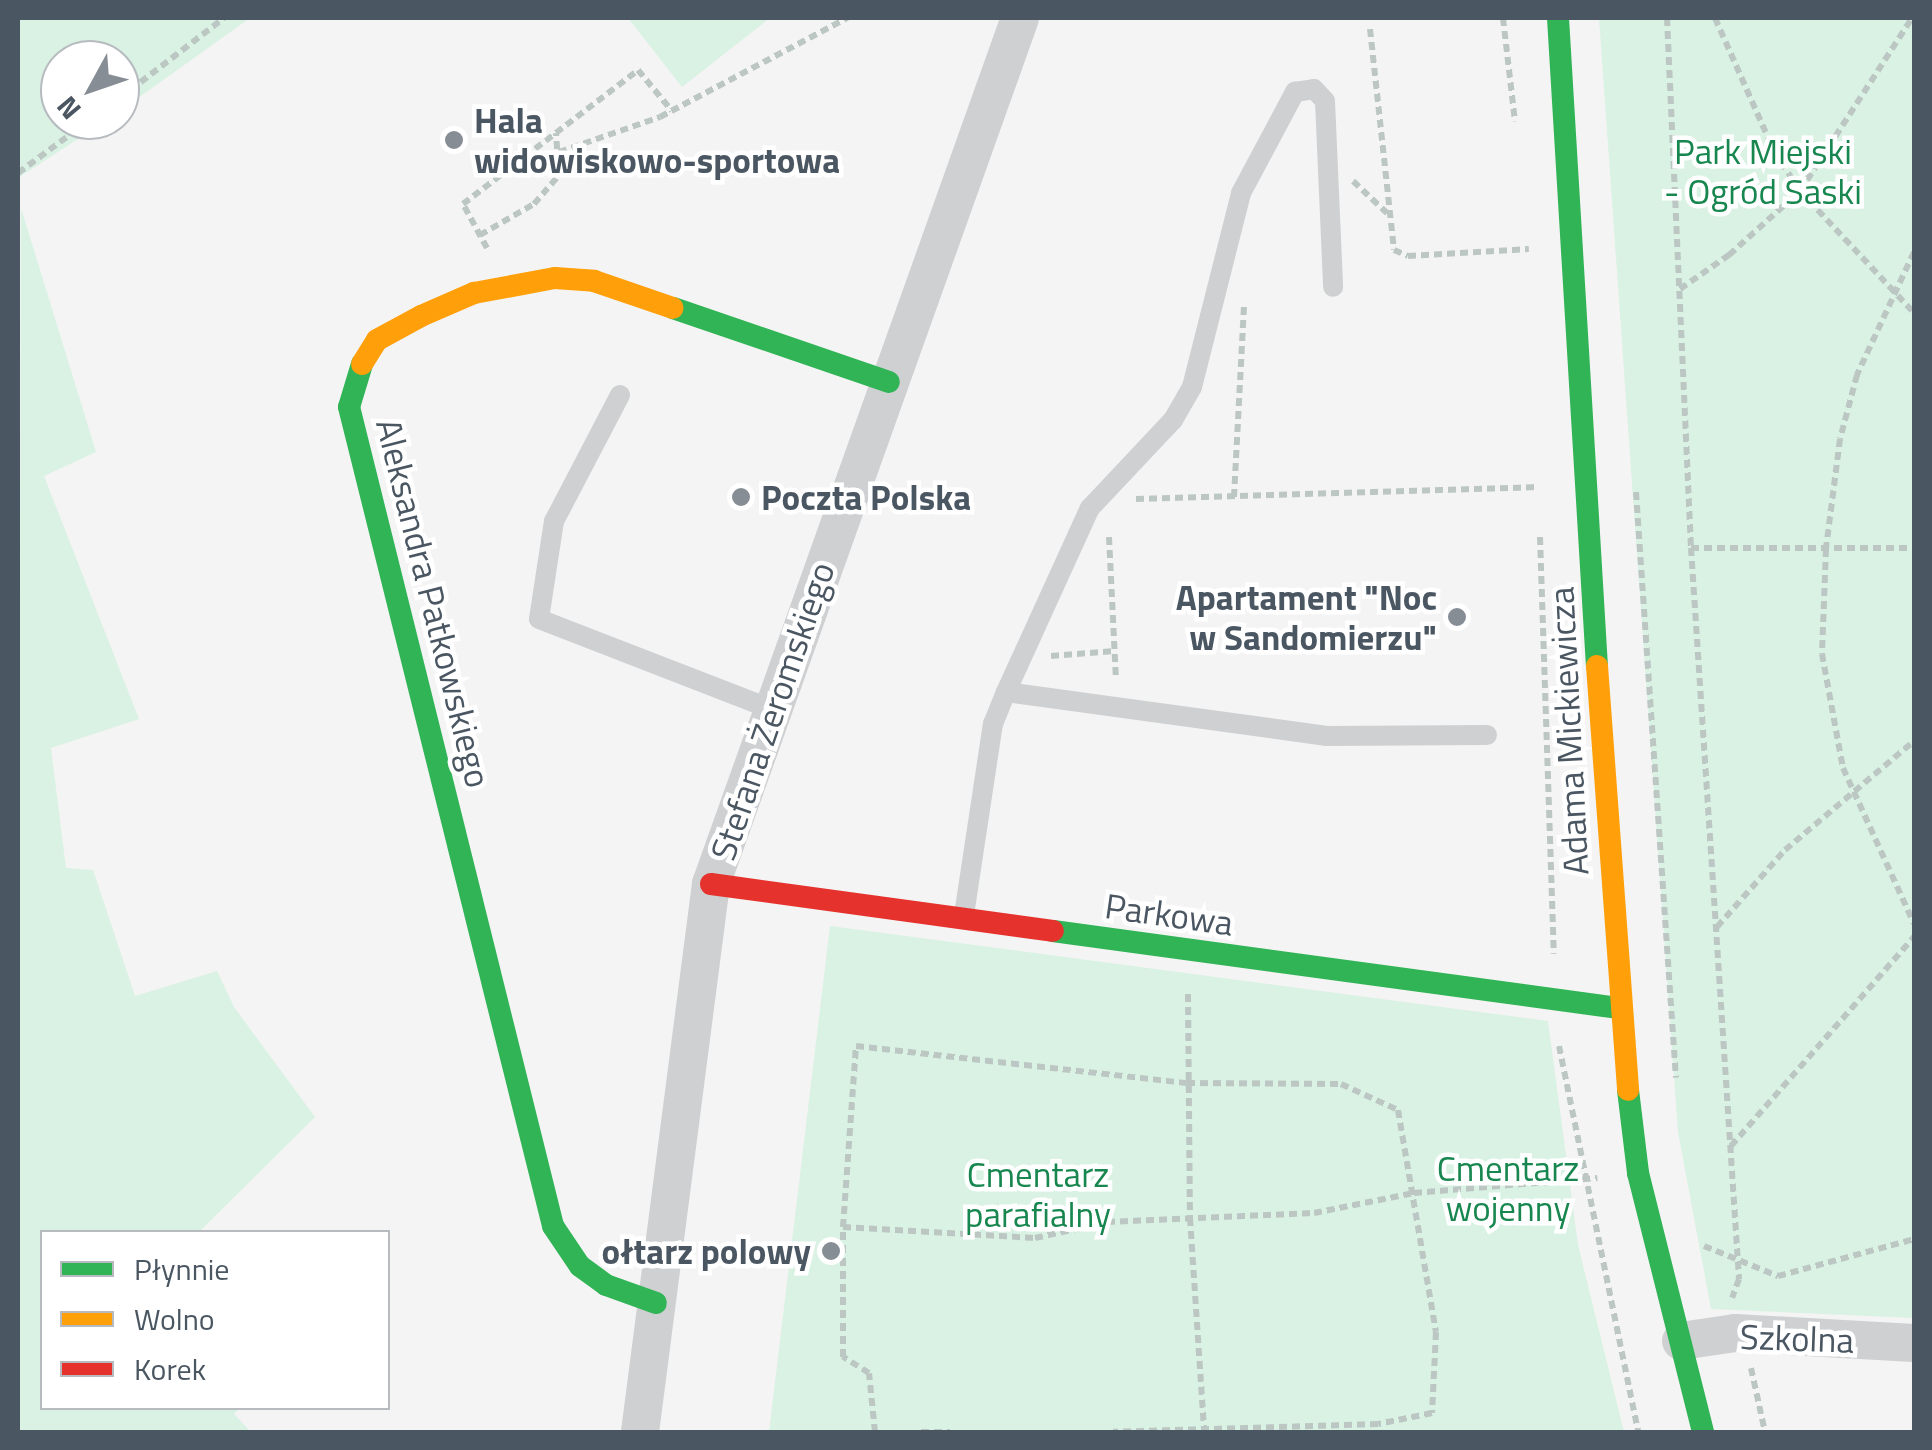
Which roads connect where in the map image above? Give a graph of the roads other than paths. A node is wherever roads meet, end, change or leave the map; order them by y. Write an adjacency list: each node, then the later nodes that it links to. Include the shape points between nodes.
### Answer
1 (1020, 18): 4 (street, Stefana Żeromskiego)
2 (1558, 18): 11 (street, Adama Mickiewicza)
3 (1333, 287): 6 (lane, via 1324,101 1314,89 1295,92 1241,193 1192,387 1173,420 1090,508)
4 (889, 382): 7 (street, Stefana Żeromskiego); 12 (street, Aleksandra Patkowskiego, via 594,281 474,293 377,340 350,391 554,1226 580,1266 606,1285)
5 (620, 395): 7 (lane, via 554,522 539,620)
6 (1006, 692): 8 (lane, via 1328,736); 10 (lane, via 993,724)
7 (771, 709): 9 (street, Stefana Żeromskiego)
8 (1487, 735)
9 (711, 884): 10 (street, Parkowa); 12 (street, Stefana Żeromskiego)
10 (963, 922): 11 (street, Parkowa)
11 (1618, 1008): 13 (street, Adama Mickiewicza, via 1638,1172)
12 (656, 1303): 15 (street, Stefana Żeromskiego)
13 (1681, 1341): 14 (street, Szkolna, via 1736,1333); 16 (street, Adama Mickiewicza)
14 (1914, 1343)
15 (640, 1432)
16 (1703, 1432)

